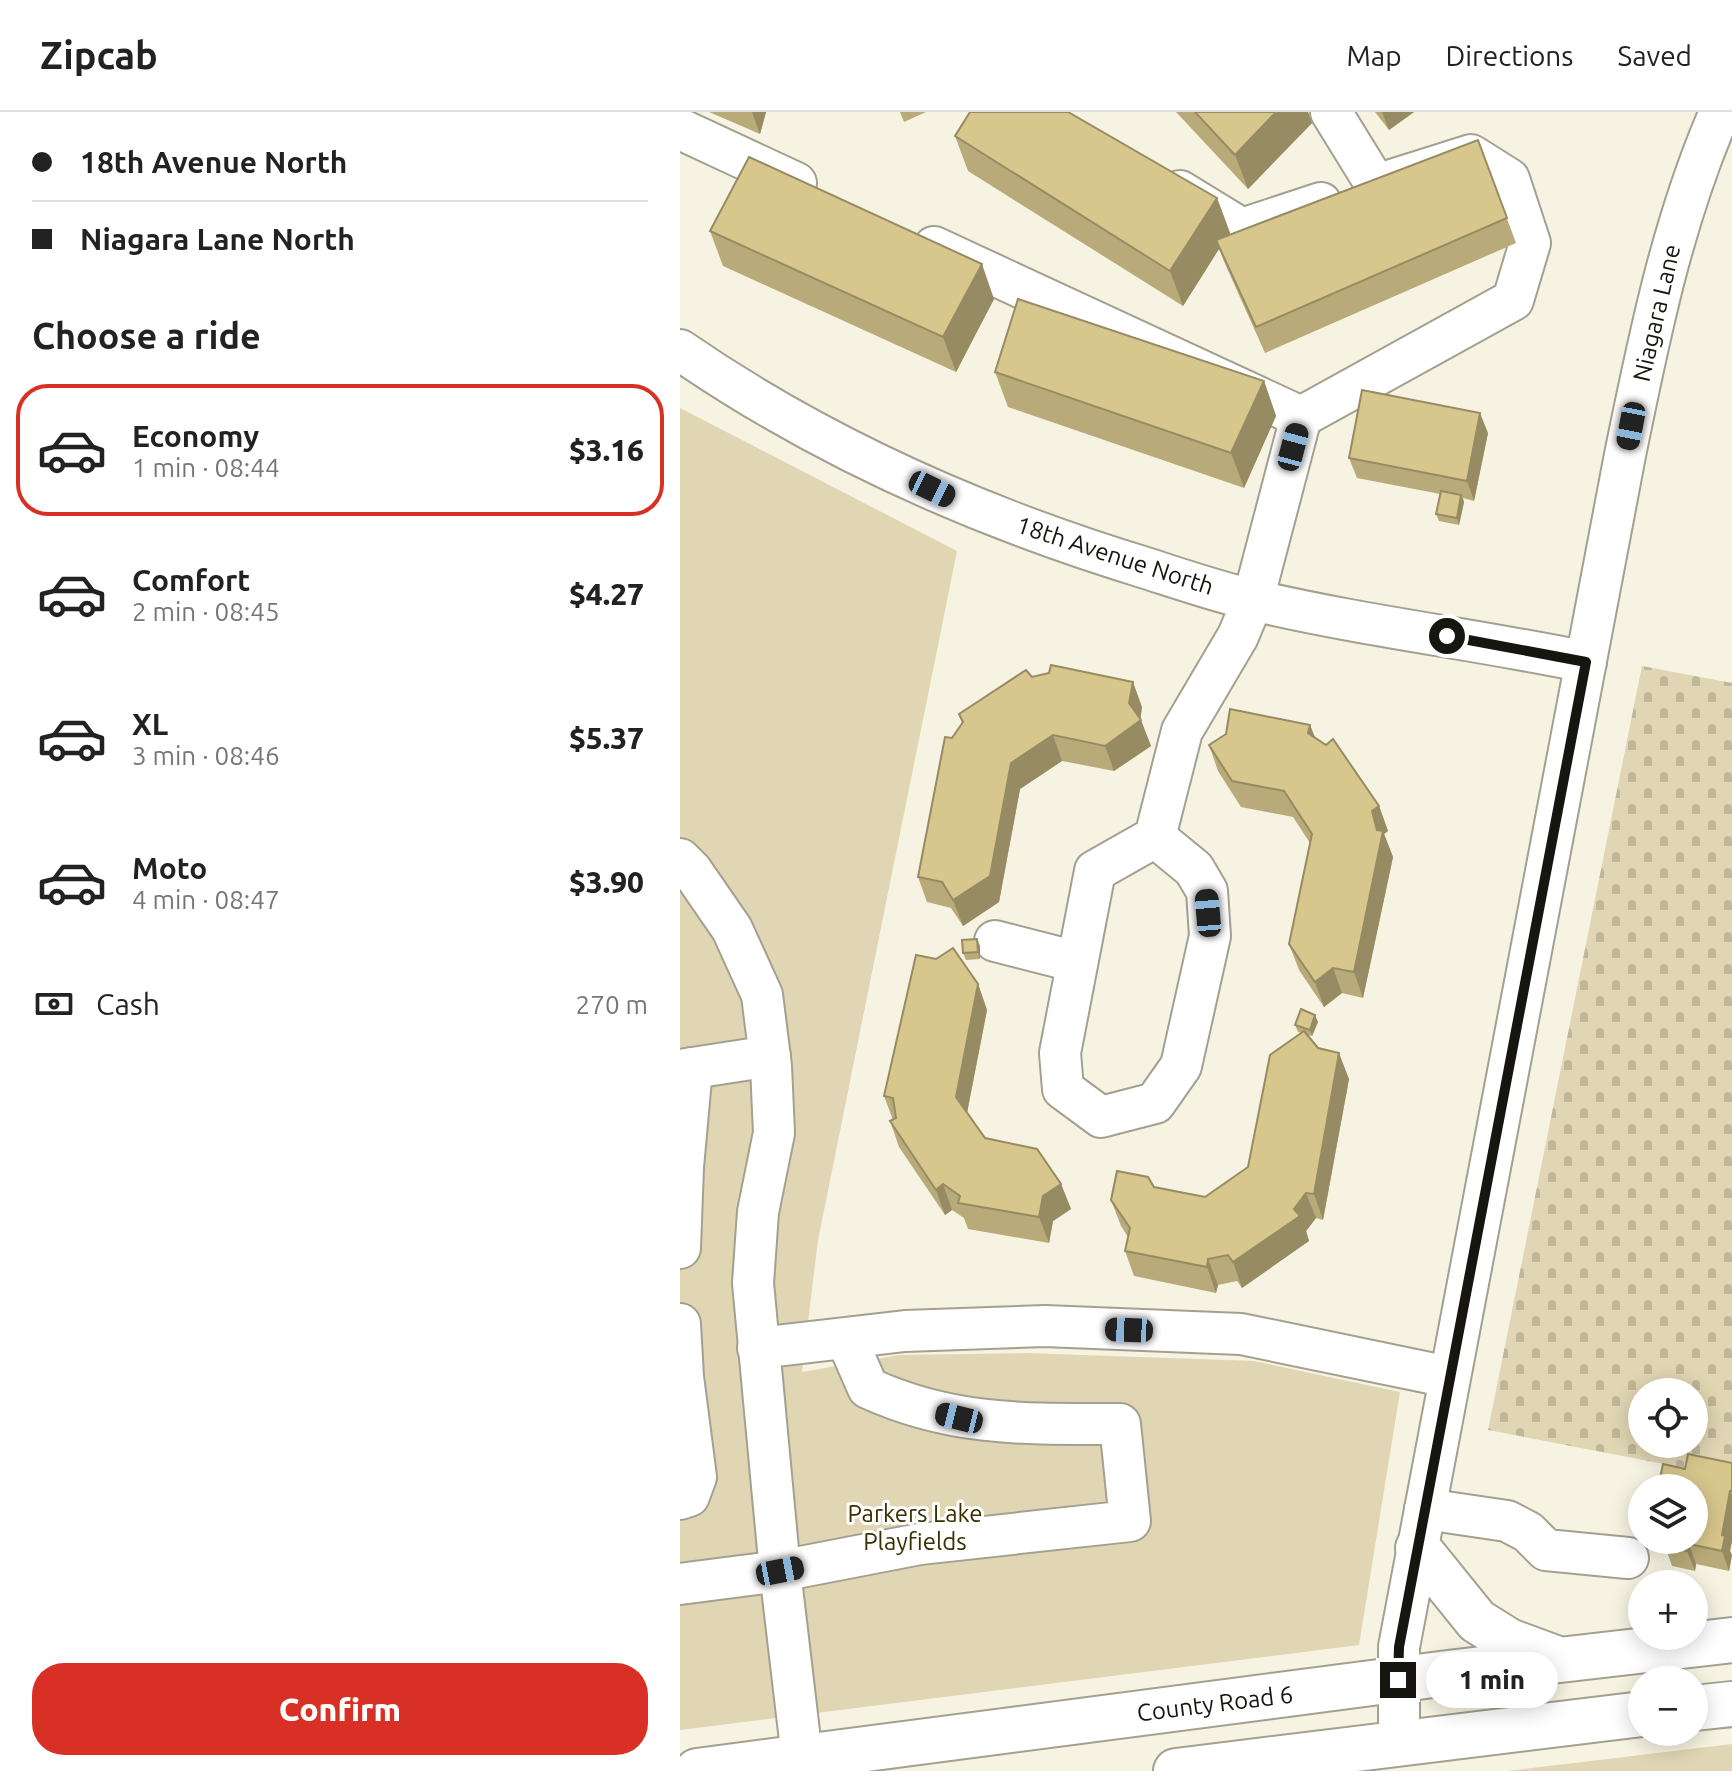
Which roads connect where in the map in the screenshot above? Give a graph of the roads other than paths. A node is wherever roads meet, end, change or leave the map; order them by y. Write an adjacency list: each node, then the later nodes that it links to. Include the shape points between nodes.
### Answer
1 (1331, 112): 5 (street)
2 (1720, 112): 11 (street, Niagara Lane, via 1664,272)
3 (680, 129): 6 (street)
4 (1152, 174): 5 (street, via 1242,229)
5 (1376, 185): 9 (street, via 1471,155 1509,179 1530,243 1513,300)
6 (833, 200)
7 (904, 233): 9 (street)
8 (680, 350): 10 (street, 18th Avenue North, via 832,440 957,501 1090,551)
9 (1301, 417): 10 (street)
10 (1253, 600): 11 (street, 18th Avenue North); 12 (street, via 1182,731)
11 (1586, 662): 22 (street, Niagara Lane)
12 (1155, 837): 15 (street, via 1095,871); 15 (street, via 1194,869 1207,891 1210,936 1181,1066 1155,1103 1101,1117 1063,1089 1060,1053)
13 (680, 859): 16 (street, via 732,929 762,995)
14 (995, 941): 15 (street)
15 (1077, 962)
16 (770, 1056): 17 (street); 21 (street, via 774,1133 758,1212 753,1283)
17 (686, 1069): 18 (street)
18 (680, 1248)
19 (680, 1324): 23 (street, via 696,1477 689,1496)
20 (847, 1340): 21 (street); 22 (street, via 905,1331 1045,1326 1241,1334); 26 (street, via 868,1388 905,1405 959,1418 1120,1424 1130,1521 920,1544)
21 (758, 1348): 26 (street)
22 (1449, 1377): 24 (street, Niagara Lane)
23 (680, 1499)
24 (1422, 1528): 25 (street, via 1507,1521 1546,1550); 29 (main road, via 1477,1621 1509,1641); 30 (street, Niagara Lane, via 1399,1647)
25 (1628, 1558)
26 (780, 1571): 27 (street); 35 (street)
27 (680, 1584)
28 (1732, 1640): 29 (main road, County Road 6)
29 (1561, 1660): 30 (main road, County Road 6)
30 (1398, 1680): 34 (street, Niagara Lane); 35 (main road, County Road 6)
31 (1732, 1704): 32 (main road)
32 (1708, 1707)
33 (1628, 1716): 34 (main road)
34 (1399, 1742): 37 (main road)
35 (802, 1757): 36 (main road, County Road 6)
36 (697, 1771)
37 (1176, 1771)

